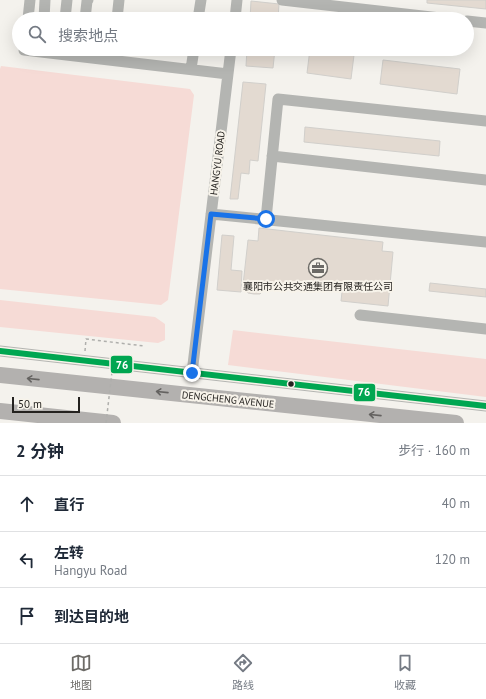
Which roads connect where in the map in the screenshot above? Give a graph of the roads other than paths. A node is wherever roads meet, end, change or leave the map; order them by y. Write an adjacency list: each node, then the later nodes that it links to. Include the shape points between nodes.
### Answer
1 (30, 0): 9 (street)
2 (45, 0): 10 (street)
3 (67, 0): 11 (street)
4 (88, 0): 12 (street)
5 (119, 0): 13 (street)
6 (201, 0): 14 (street)
7 (237, 0): 15 (street)
8 (282, 0): 16 (street)
9 (29, 12)
10 (44, 12)
11 (66, 12)
12 (86, 12)
13 (118, 12)
14 (199, 12)
15 (236, 12)
16 (387, 12)
17 (474, 22): 18 (street)
18 (486, 23)
19 (94, 56): 23 (street)
20 (113, 56): 23 (street)
21 (193, 56): 24 (street)
22 (230, 56): 25 (street, HANGYU ROAD)
23 (113, 61): 24 (street)
24 (191, 70): 25 (street)
25 (228, 74): 29 (street, HANGYU ROAD)
26 (486, 121): 27 (street, via 278,99)
27 (272, 156): 28 (street); 30 (street)
28 (486, 180)
29 (211, 214): 30 (street); 35 (street, HANGYU ROAD)
30 (266, 219): 31 (street)
31 (486, 242)
32 (360, 315): 33 (street)
33 (486, 329)
34 (0, 351): 35 (street)
35 (192, 373): 37 (street)
36 (0, 375): 40 (highway, DENGCHENG AVENUE, one-way to 36)
37 (486, 406)
38 (0, 411): 39 (highway)
39 (113, 423)
40 (456, 423)

